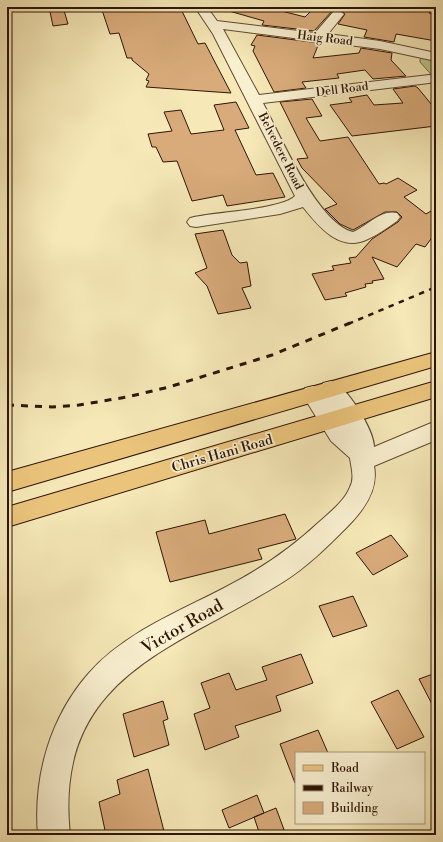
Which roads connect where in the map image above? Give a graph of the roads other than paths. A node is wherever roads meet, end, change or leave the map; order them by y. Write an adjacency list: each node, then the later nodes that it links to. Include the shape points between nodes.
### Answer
1 (201, 7): 3 (street, Belvedere Road)
2 (338, 14): 4 (street)
3 (214, 24): 4 (street, Haig Road); 8 (street, Belvedere Road)
4 (319, 37): 5 (street, Haig Road)
5 (409, 51): 6 (street, Haig Road); 7 (street, via 410,56)
6 (436, 57)
7 (432, 83): 8 (street, Dell Road)
8 (254, 100): 9 (street, Belvedere Road)
9 (304, 197): 10 (street, via 320,216 346,237 360,236); 11 (street, Belvedere Road, via 298,203 286,207)
10 (392, 217)
11 (196, 222)
12 (436, 359): 14 (main road)
13 (436, 389): 15 (main road, Chris Hani Road)
14 (322, 392): 15 (street); 18 (main road)
15 (339, 418): 17 (street, via 342,439); 19 (main road, Chris Hani Road)
16 (436, 430): 17 (street)
17 (362, 457): 20 (street, Victor Road, via 364,478 360,492 324,534 268,578 149,644 116,666 90,694 69,727 56,770 53,796)
18 (7, 482)
19 (7, 517)
20 (54, 835)

